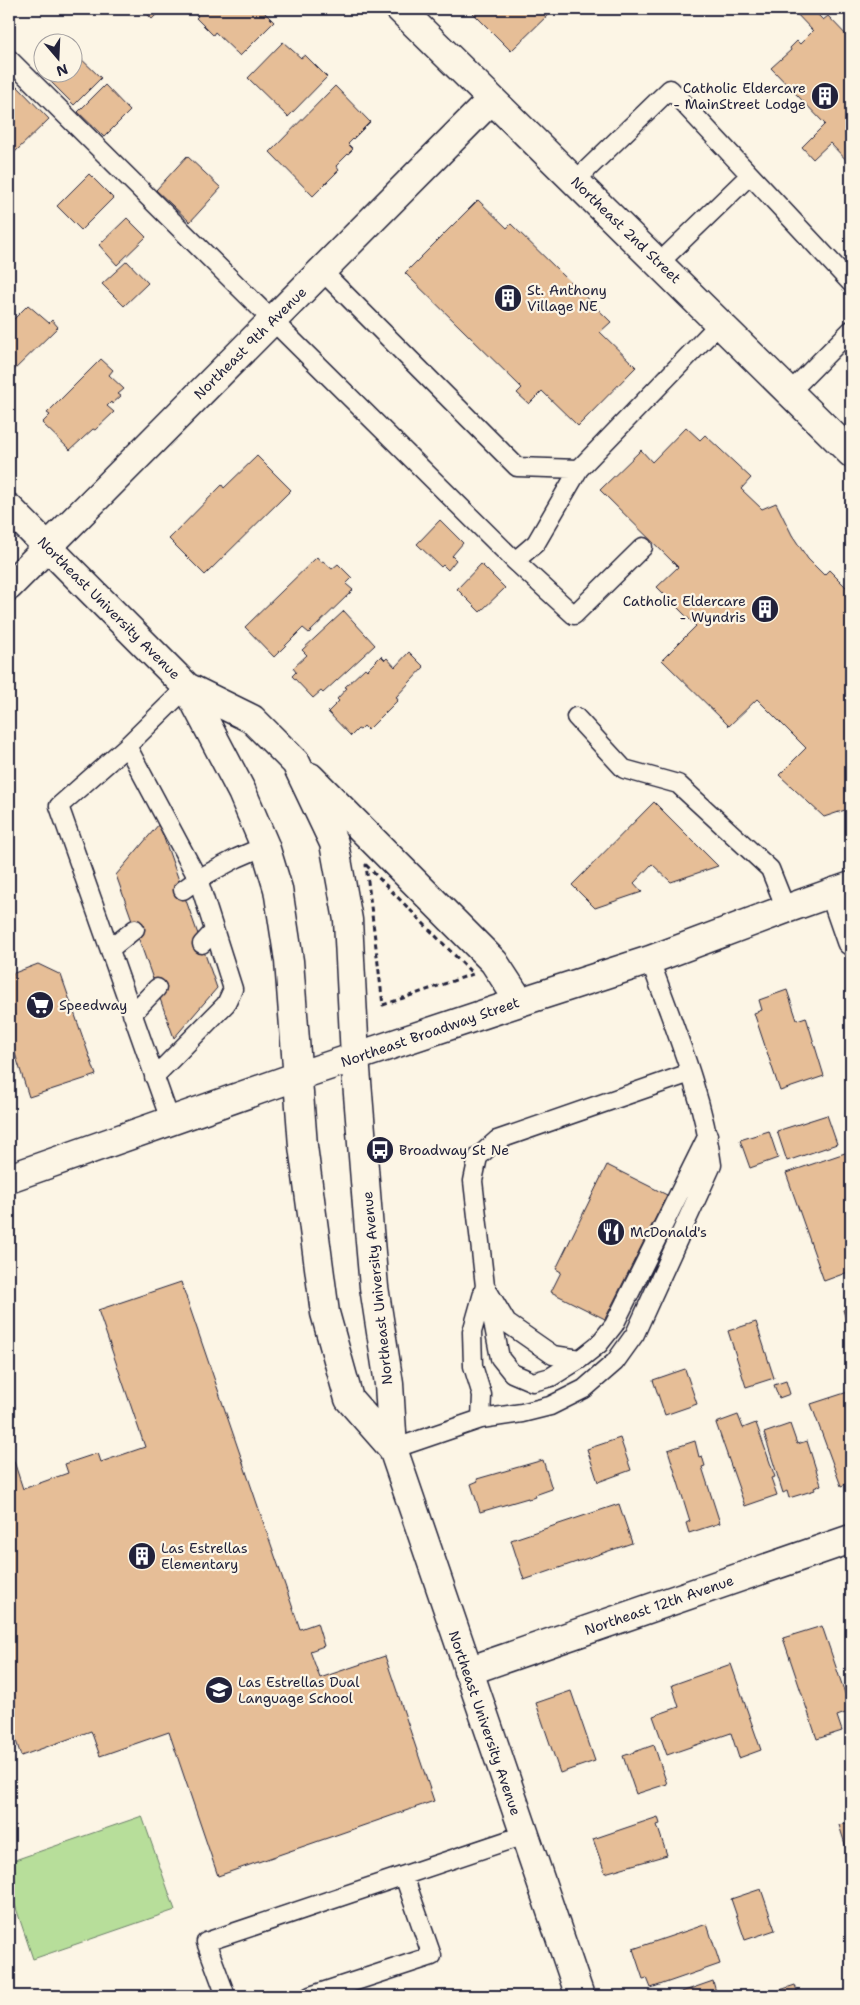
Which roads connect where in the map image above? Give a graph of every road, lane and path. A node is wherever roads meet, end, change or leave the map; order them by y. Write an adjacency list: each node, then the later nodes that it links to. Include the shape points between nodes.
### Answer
1 (400, 9): 3 (main road, Northeast 2nd Street)
2 (9, 59): 9 (lane)
3 (491, 100): 5 (main road, Northeast 2nd Street); 7 (main road, Northeast 9th Avenue)
4 (750, 175): 5 (lane, via 670,89); 6 (lane); 8 (lane)
5 (575, 181): 6 (main road, Northeast 2nd Street)
6 (660, 262): 10 (main road, Northeast 2nd Street)
7 (322, 271): 9 (main road, Northeast 9th Avenue); 14 (lane, via 517,467)
8 (851, 283)
9 (272, 321): 16 (main road, Northeast 9th Avenue); 18 (lane)
10 (720, 323): 12 (main road, Northeast 2nd Street); 14 (lane)
11 (851, 330): 12 (lane)
12 (790, 392): 13 (main road, Northeast 2nd Street)
13 (851, 453)
14 (579, 469): 18 (lane, via 536,542)
15 (9, 508): 16 (main road, Northeast University Avenue)
16 (47, 547): 19 (main road, Northeast 9th Avenue); 20 (main road, Northeast University Avenue)
17 (643, 547): 18 (lane, via 574,615)
18 (515, 561)
19 (9, 586)
20 (187, 686): 22 (lane); 23 (main road, Northeast University Avenue, via 252,719); 24 (main road, Northeast University Avenue, via 242,792)
21 (576, 717): 28 (lane, via 624,769 678,784 770,869)
22 (127, 746): 25 (lane); 33 (lane, via 59,806)
23 (296, 763): 37 (main road, via 494,962); 39 (main road, Northeast University Avenue, via 334,843 348,920)
24 (265, 846): 25 (lane); 41 (main road, Northeast University Avenue, via 278,889 290,961)
25 (198, 879): 27 (lane); 30 (lane)
26 (843, 889): 28 (main road, Northeast Broadway Street); 31 (main road)
27 (183, 890)
28 (786, 909): 34 (main road, Northeast Broadway Street)
29 (135, 929): 33 (lane)
30 (214, 931): 32 (lane); 42 (lane, via 232,989 226,1004)
31 (851, 941)
32 (202, 944)
33 (110, 949): 38 (lane)
34 (650, 960): 37 (main road, Northeast Broadway Street); 40 (lane)
35 (473, 974): 35 (path, via 413,913 366,865 383,1005)
36 (157, 988): 38 (lane)
37 (520, 1002): 39 (main road, Northeast Broadway Street)
38 (132, 1014): 42 (lane)
39 (355, 1057): 41 (main road, Northeast Broadway Street); 49 (main road, Northeast University Avenue, via 374,1287 389,1384)
40 (690, 1073): 44 (lane); 46 (lane, via 497,1140 478,1157 474,1181)
41 (298, 1076): 43 (main road, Northeast Broadway Street); 49 (main road, Northeast University Avenue, via 303,1146 325,1312 349,1399)
42 (154, 1077): 43 (lane)
43 (170, 1120): 45 (main road, Northeast Broadway Street)
44 (708, 1134): 47 (lane, via 614,1325); 48 (lane, via 712,1165 635,1334 615,1362 584,1389 550,1406)
45 (9, 1178)
46 (486, 1286): 47 (lane, via 507,1323 553,1355); 47 (lane, via 500,1358 512,1373 533,1382 551,1377); 48 (lane, via 472,1332 473,1366 482,1395)
47 (580, 1359)
48 (480, 1419): 49 (lane)
49 (393, 1449): 51 (main road, Northeast University Avenue)
50 (851, 1539): 51 (main road, Northeast 12th Avenue)
51 (468, 1671): 52 (main road, Northeast University Avenue)
52 (524, 1835): 53 (lane); 56 (main road, Northeast University Avenue)
53 (404, 1876): 54 (lane, via 206,1942); 55 (lane, via 432,1956)
54 (226, 1996)
55 (310, 1996)
56 (580, 1996)

